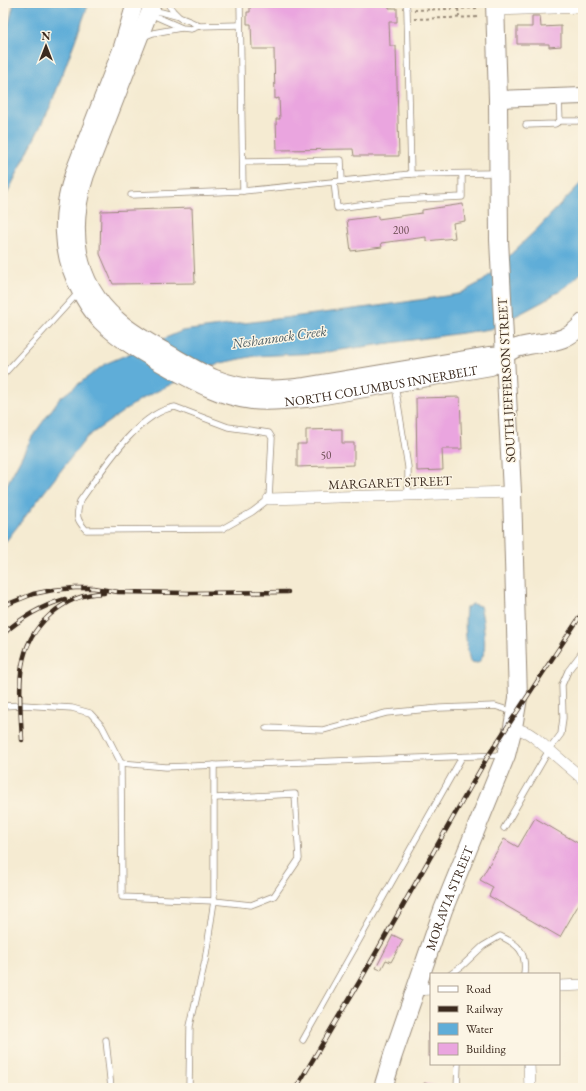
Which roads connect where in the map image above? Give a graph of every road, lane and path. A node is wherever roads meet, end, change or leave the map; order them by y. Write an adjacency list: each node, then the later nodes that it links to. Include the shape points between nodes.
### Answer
1 (167, 3): 10 (lane)
2 (240, 3): 12 (lane)
3 (406, 3): 7 (lane)
4 (143, 7): 10 (lane); 14 (lane, via 157,17); 15 (main road, NORTH COLUMBUS INNERBELT); 30 (main road, NORTH COLUMBUS INNERBELT, via 121,50 66,198 64,248)
5 (583, 8): 8 (street)
6 (458, 9): 7 (path); 8 (path); 9 (path)
7 (407, 10): 11 (lane)
8 (487, 10): 9 (path); 18 (main road, SOUTH JEFFERSON STREET)
9 (459, 18): 11 (path)
10 (182, 19): 13 (lane)
11 (408, 19): 24 (lane)
12 (240, 25): 13 (lane); 22 (lane)
13 (199, 26): 14 (lane, via 192,29)
14 (182, 28): 15 (lane, via 153,33)
15 (138, 41): 34 (main road, NORTH COLUMBUS INNERBELT, via 82,188 77,212 77,246 83,268 101,302 117,320 150,342 201,372 242,386 278,389)
16 (583, 96): 17 (main road)
17 (559, 97): 18 (main road); 19 (lane)
18 (498, 99): 23 (main road, SOUTH JEFFERSON STREET)
19 (560, 121): 20 (lane); 21 (lane, via 554,124)
20 (577, 121)
21 (526, 125)
22 (243, 162): 26 (lane, via 341,160); 28 (lane)
23 (498, 173): 25 (lane); 32 (main road, SOUTH JEFFERSON STREET)
24 (411, 174): 25 (lane); 26 (lane)
25 (462, 174): 27 (lane, via 462,196 398,200 337,208)
26 (342, 181): 27 (lane)
27 (334, 182): 28 (lane)
28 (243, 191): 29 (lane)
29 (131, 195)
30 (80, 291): 33 (lane); 34 (main road, NORTH COLUMBUS INNERBELT, via 99,320 120,339 199,385 226,396 264,402 307,399)
31 (583, 323): 32 (main road, via 561,340 520,347)
32 (506, 354): 34 (main road, NORTH COLUMBUS INNERBELT, via 491,367); 35 (main road, SOUTH JEFFERSON STREET)
33 (3, 375)
34 (393, 378): 36 (lane, via 408,467)
35 (512, 492): 36 (street, MARGARET STREET); 40 (main road, SOUTH JEFFERSON STREET, via 518,683)
36 (408, 495): 37 (street, MARGARET STREET)
37 (269, 499): 37 (lane, via 272,438 269,433 228,426 175,407 155,413 129,435 80,501 77,512 78,521 86,530 222,529)
38 (583, 651): 42 (lane, via 568,671 562,685 561,734)
39 (3, 706): 45 (lane, via 72,708 90,713 102,726)
40 (515, 720): 41 (lane, via 495,706 386,713 323,730); 42 (street); 43 (main road, SOUTH JEFFERSON STREET)
41 (266, 728)
42 (549, 750): 47 (street); 49 (lane)
43 (506, 755): 44 (lane); 55 (main road, MORAVIA STREET, via 450,892)
44 (462, 757): 46 (lane); 57 (lane)
45 (120, 763): 46 (lane, via 166,767); 50 (lane, via 122,897)
46 (214, 765): 48 (lane)
47 (583, 780)
48 (215, 798): 50 (lane); 50 (lane, via 295,794 299,859 274,896 251,905)
49 (504, 828)
50 (214, 901): 61 (lane, via 205,961 190,1026)
51 (452, 973): 52 (lane, via 483,946 500,936 515,943 520,949 524,959)
52 (524, 973)
53 (560, 986): 54 (street)
54 (583, 986)
55 (423, 990): 62 (main road, MORAVIA STREET)
56 (106, 1040): 60 (lane)
57 (303, 1040)
58 (458, 1065): 63 (lane)
59 (529, 1065): 64 (street)
60 (110, 1088)
61 (189, 1088)
62 (383, 1088)
63 (457, 1088)
64 (530, 1088)

